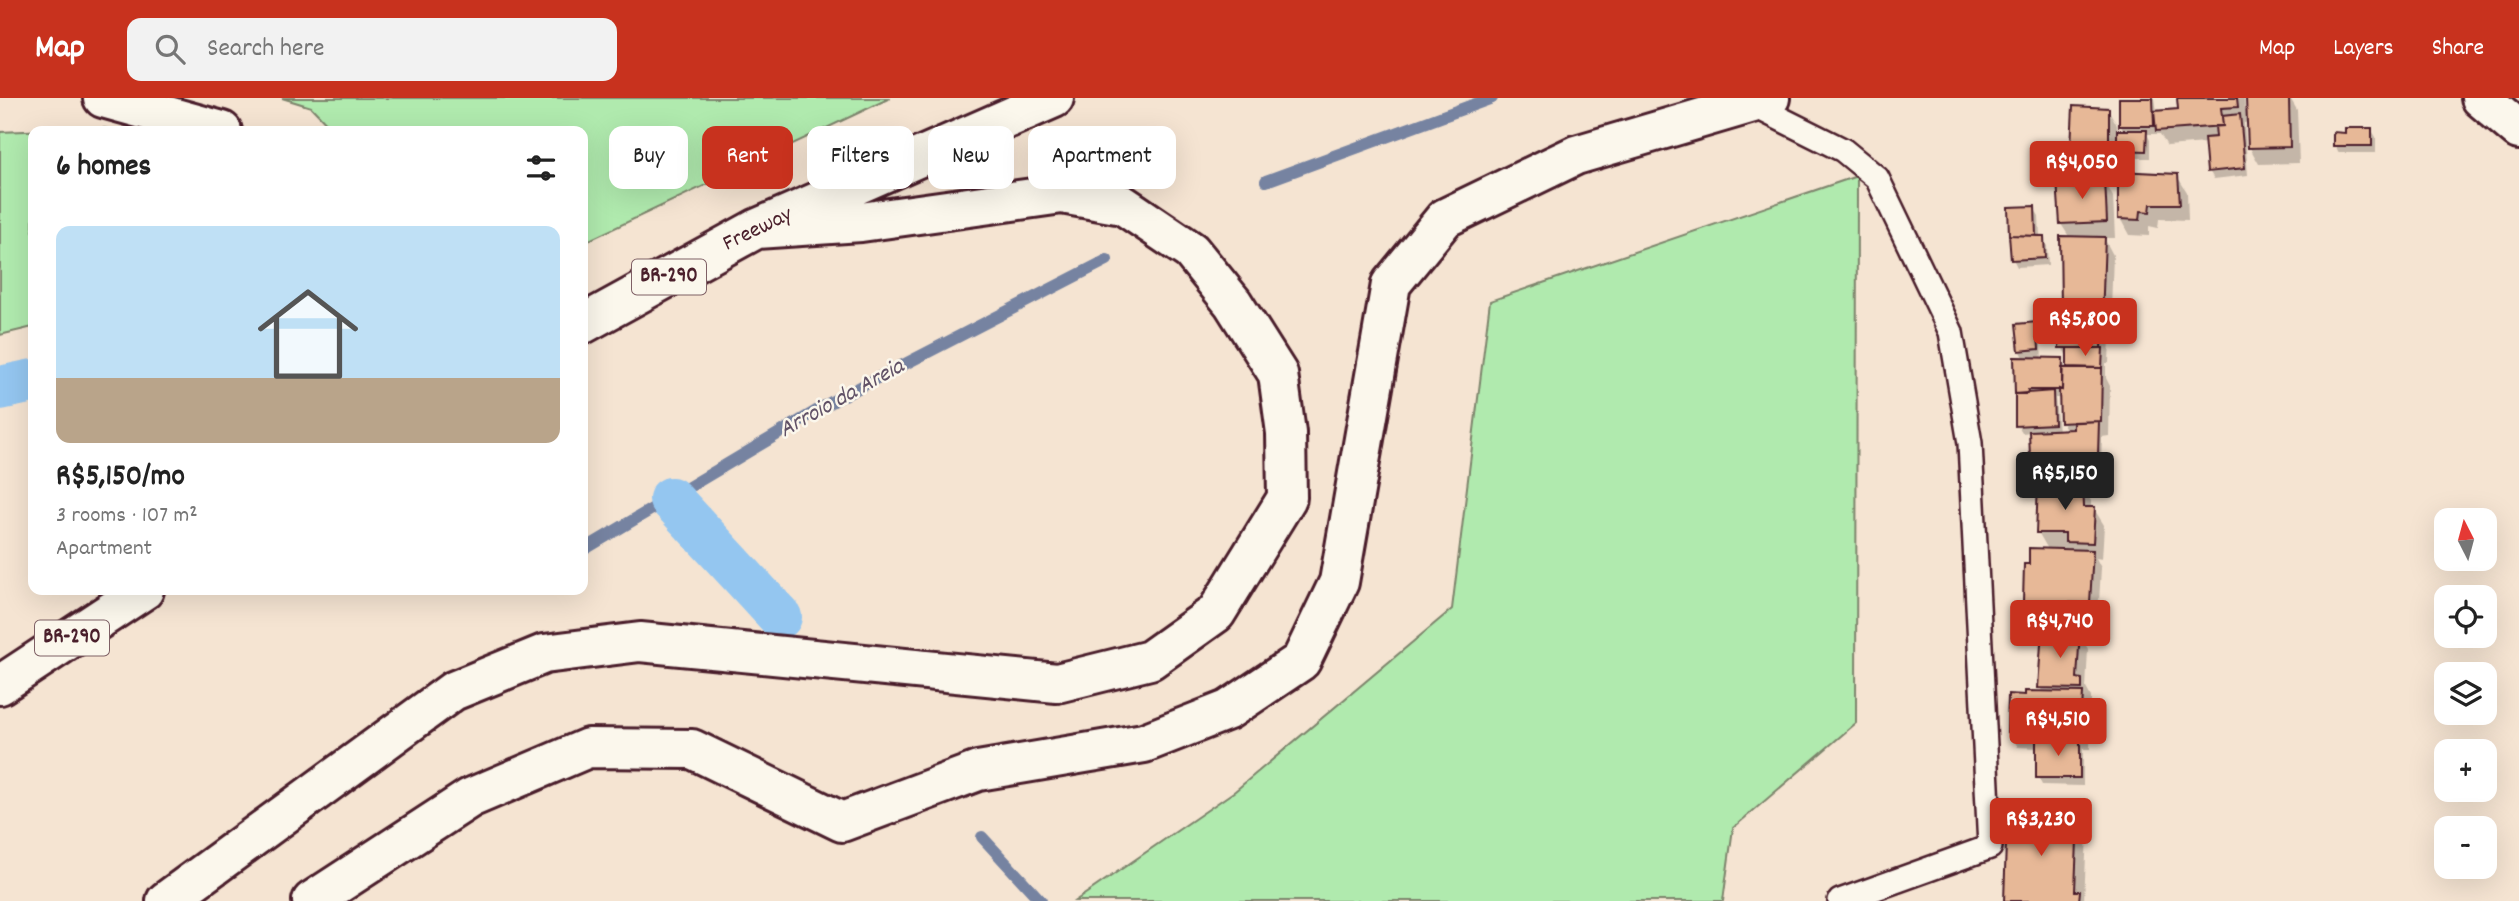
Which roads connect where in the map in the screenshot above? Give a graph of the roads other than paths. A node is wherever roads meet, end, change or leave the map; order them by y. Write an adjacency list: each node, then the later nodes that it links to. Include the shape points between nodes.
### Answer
1 (103, 98): 5 (main road)
2 (1054, 98): 7 (main road, Freeway / BR-290)
3 (2481, 98): 6 (main road)
4 (1760, 101): 12 (main road, via 1576,155 1445,218 1391,284 1339,582 1301,661 1228,710 1144,743 978,771 842,822 692,749 588,748 470,799); 13 (lane, via 1843,150 1877,178 1951,332 1970,443 1990,847)
5 (204, 126)
6 (2519, 130)
7 (756, 229): 8 (main road, Freeway / BR-290); 11 (main road, via 861,222 1062,194 1123,205 1191,251 1233,303 1278,374 1286,433 1287,498 1216,613 1150,660 1057,683 639,642 544,654 453,691)
8 (588, 321)
9 (136, 595): 10 (main road, BR-290)
10 (0, 685)
11 (166, 901)
12 (312, 901)
13 (1840, 901)

